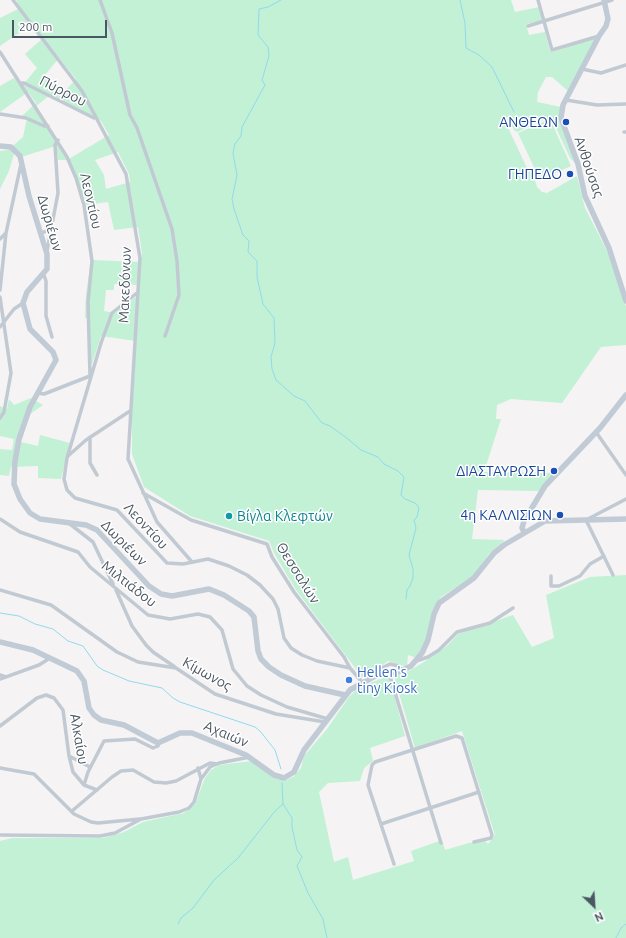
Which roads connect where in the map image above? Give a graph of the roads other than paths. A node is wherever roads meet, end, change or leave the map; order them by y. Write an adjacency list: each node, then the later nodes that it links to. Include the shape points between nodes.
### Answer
1 (13, 0): 16 (street, Μακεδόνων, via 82,91)
2 (100, 0): 34 (street, via 112,33 130,115 137,128 172,229 179,295)
3 (538, 0): 6 (street)
4 (612, 0): 5 (street)
5 (604, 1): 6 (street); 8 (street, Ανθούσας, via 607,22)
6 (544, 21): 7 (street); 8 (street, via 552,50)
7 (528, 26)
8 (599, 36): 11 (street, Ανθούσας)
9 (0, 52): 12 (street, Λεοντίου)
10 (626, 66): 11 (street, via 601,73)
11 (582, 69): 13 (street, Ανθούσας)
12 (20, 83): 16 (street, Πύρρου); 17 (street, Λεοντίου)
13 (566, 100): 14 (street, via 597,105); 30 (street, Ανθούσας, via 562,111 562,123 578,164 585,196 609,248)
14 (626, 104)
15 (0, 114): 17 (street, via 26,118)
16 (96, 117): 28 (street, Μακεδόνων, via 126,174 140,252)
17 (48, 126): 18 (street, Λεοντίου)
18 (58, 140): 21 (street, via 55,145 58,193); 36 (street, Λεοντίου, via 76,178 82,198 92,260 88,302)
19 (0, 146): 20 (street, Δωριέων, via 9,146 16,150)
20 (22, 163): 22 (street); 23 (street, Δωριέων)
21 (51, 230): 23 (street); 25 (street)
22 (6, 233): 24 (street); 27 (street)
23 (40, 233): 25 (street, Δωριέων)
24 (0, 239)
25 (47, 254): 26 (street, Δωριέων, via 48,264)
26 (44, 275): 31 (street, via 27,292); 35 (street, via 47,320)
27 (0, 290)
28 (137, 293): 36 (street, Λεοντίου, via 112,313); 39 (street, Μακεδόνων)
29 (0, 297): 32 (street)
30 (626, 300)
31 (23, 303): 32 (street, via 14,309); 37 (street, Δωριέων, via 30,329 56,358)
32 (4, 322): 33 (street); 40 (street, via 11,373 4,412)
33 (0, 328)
34 (165, 336)
35 (52, 337)
36 (90, 376): 37 (street, via 44,394); 43 (street, Λεοντίου)
37 (38, 393): 51 (street, Δωριέων, via 19,439 15,461 15,487 20,499 33,515 47,521)
38 (626, 395): 41 (street)
39 (130, 411): 42 (street); 46 (street, Μακεδόνων, via 128,459)
40 (0, 418)
41 (596, 432): 45 (street); 52 (street, via 545,486 524,521)
42 (90, 438): 43 (street); 44 (street, via 90,463)
43 (67, 458): 54 (street, Λεοντίου, via 64,482 73,497 117,510 164,562)
44 (96, 475)
45 (626, 475)
46 (144, 493): 54 (street, Μακεδόνων, via 159,524); 64 (street, Θεσσαλών, via 191,520 267,544 294,592)
47 (626, 499): 50 (street)
48 (0, 519): 57 (street, Μιλτιάδου, via 20,532 78,552 90,567)
49 (626, 519): 50 (street)
50 (586, 520): 52 (street, via 544,521); 53 (street)
51 (70, 523): 57 (street, via 93,542); 71 (street, Δωριέων, via 86,525 97,530 150,586 161,594 172,596 209,589 224,595 252,614 255,620 258,651 261,659 269,667 305,686)
52 (524, 532): 62 (street, via 498,549 474,578 440,603 434,614 428,640)
53 (604, 556): 55 (street); 56 (street, via 590,564 580,576 559,586 551,586)
54 (192, 562): 64 (street, Λεοντίου, via 212,560 247,575 264,588 275,603 284,638 289,646 317,661)
55 (613, 575)
56 (551, 576)
57 (115, 588): 63 (street, via 132,626 147,647); 72 (street, Μιλτιάδου, via 153,617 173,619 198,614 210,617 222,630 233,669 247,686 261,695)
58 (0, 590): 63 (street, Κίμωνος, via 51,604 115,651 132,660)
59 (513, 608): 62 (street, via 490,622 457,632 439,650 428,657)
60 (0, 642): 61 (street, via 29,648)
61 (51, 658): 68 (street); 74 (street, via 81,675 88,704 98,718 105,722 124,725)
62 (416, 660): 65 (street, via 410,667)
63 (176, 668): 72 (street, Κίμωνος, via 219,696 276,714)
64 (350, 668): 70 (street, Θεσσαλών)
65 (401, 671): 66 (street, Αχαιών); 66 (street, via 399,666 390,664 382,668)
66 (386, 674): 70 (street, Αχαιών); 75 (street)
67 (0, 675): 68 (street)
68 (6, 678): 69 (street)
69 (0, 680)
70 (362, 682): 71 (street, Αχαιών)
71 (345, 694): 72 (street, Αχαιών)
72 (326, 720): 77 (street, Αχαιών, via 304,750 295,770 287,777 276,776)
73 (0, 726): 76 (street, Αλκαίου, via 36,698 46,695 52,697 63,710)
74 (159, 743): 77 (street, Αχαιών, via 180,733 189,732); 80 (street, via 154,748 135,739 105,741 101,744)
75 (412, 750): 85 (street, via 459,736 462,738); 86 (street); 89 (street, via 372,765 368,785)
76 (69, 756): 80 (street); 83 (street, Αλκαίου, via 74,774)
77 (250, 757): 78 (street)
78 (217, 764): 81 (street, via 211,762); 82 (street, via 208,769)
79 (0, 768): 87 (street, via 34,774)
80 (90, 768): 83 (street)
81 (198, 768): 82 (street); 84 (street, via 176,781 166,783 154,782 133,770 123,771 114,775)
82 (202, 779): 88 (street, via 194,802 189,808)
83 (84, 785): 84 (street, Αλκαίου)
84 (97, 790): 87 (street)
85 (479, 792): 86 (street); 93 (street, via 492,836)
86 (430, 808): 89 (street); 94 (street)
87 (72, 812): 88 (street, via 95,823)
88 (141, 819): 91 (street, via 119,831 104,835)
89 (381, 824): 95 (street)
90 (0, 835): 91 (street)
91 (6, 835): 92 (street)
92 (0, 839)
93 (474, 842)
94 (441, 843)
95 (394, 864)

